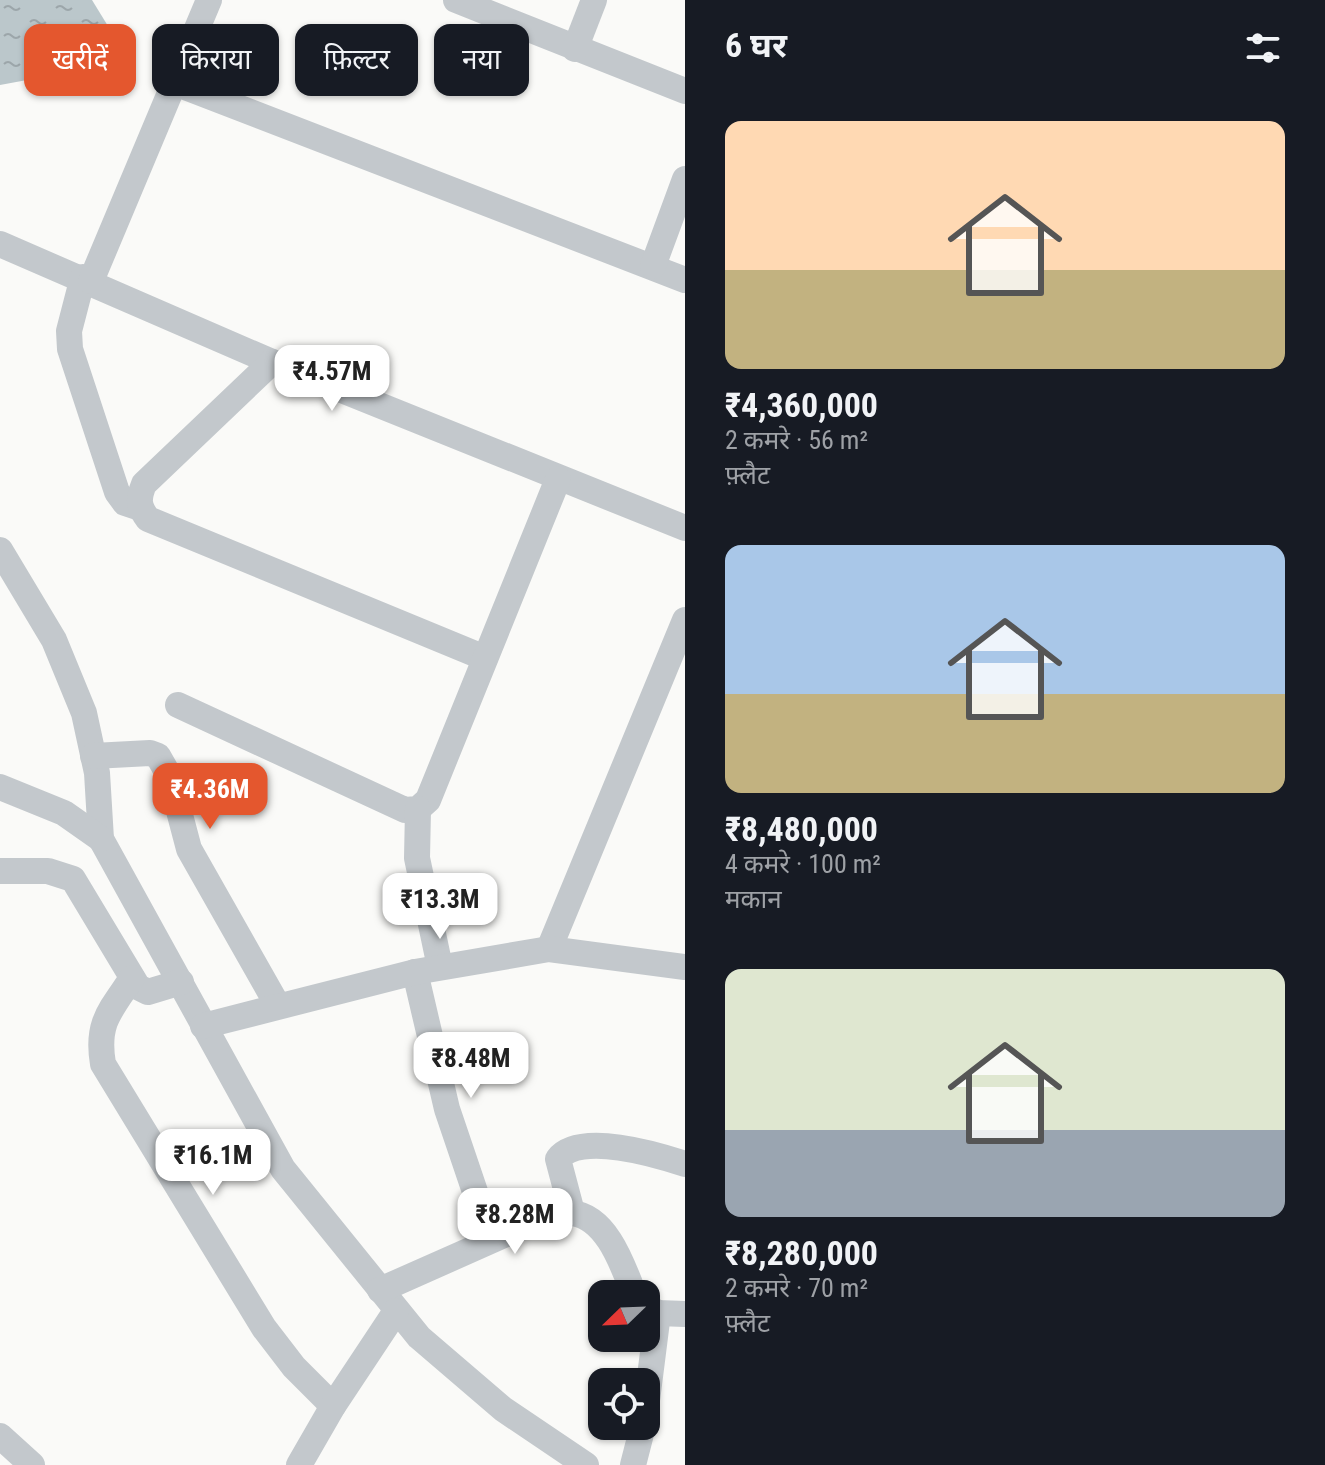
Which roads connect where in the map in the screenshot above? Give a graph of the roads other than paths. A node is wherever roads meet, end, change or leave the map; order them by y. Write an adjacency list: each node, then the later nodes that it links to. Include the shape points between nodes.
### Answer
1 (209, 0): 4 (street)
2 (456, 0): 5 (street)
3 (594, 0): 5 (street)
4 (199, 24)
5 (575, 49): 6 (street)
6 (685, 91)
7 (169, 96): 12 (street)
8 (209, 96): 11 (street)
9 (685, 179): 11 (street)
10 (0, 244): 12 (street)
11 (653, 266): 13 (street)
12 (87, 279): 14 (street); 16 (street, via 69,331 73,368 117,492 125,503)
13 (685, 280)
14 (272, 362): 15 (street); 16 (street, via 144,484)
15 (558, 479): 17 (street); 20 (street)
16 (140, 508): 20 (street, via 148,519)
17 (685, 528)
18 (1, 553): 22 (street, via 54,640 84,713)
19 (685, 620): 27 (street)
20 (485, 658): 24 (street, via 428,800)
21 (178, 705): 24 (street, via 405,810)
22 (93, 756): 25 (street); 32 (street, via 150,753 164,764 189,849)
23 (0, 787): 25 (street, via 64,813)
24 (418, 809): 29 (street, via 417,858)
25 (101, 839): 31 (street)
26 (0, 871): 30 (street, via 48,871 73,879)
27 (549, 949): 28 (street); 29 (street)
28 (685, 967)
29 (428, 969): 32 (street); 36 (street, via 447,1109)
30 (132, 978): 31 (street, via 148,992); 42 (street, via 102,1022 103,1064 264,1328)
31 (181, 982): 33 (street)
32 (278, 1006): 33 (street)
33 (203, 1026): 38 (street, via 283,1169)
34 (685, 1164): 35 (street, via 608,1146 567,1151 558,1159)
35 (572, 1212): 36 (street, via 547,1216); 37 (street, via 607,1238)
36 (491, 1239): 38 (street)
37 (629, 1280)
38 (380, 1290): 39 (street)
39 (396, 1311): 42 (street); 45 (street, via 457,1371)
40 (660, 1311): 41 (street)
41 (685, 1314)
42 (333, 1406): 47 (street)
43 (0, 1436): 46 (street)
44 (639, 1440): 48 (street)
45 (578, 1463)
46 (32, 1465)
47 (299, 1465)
48 (633, 1465)

